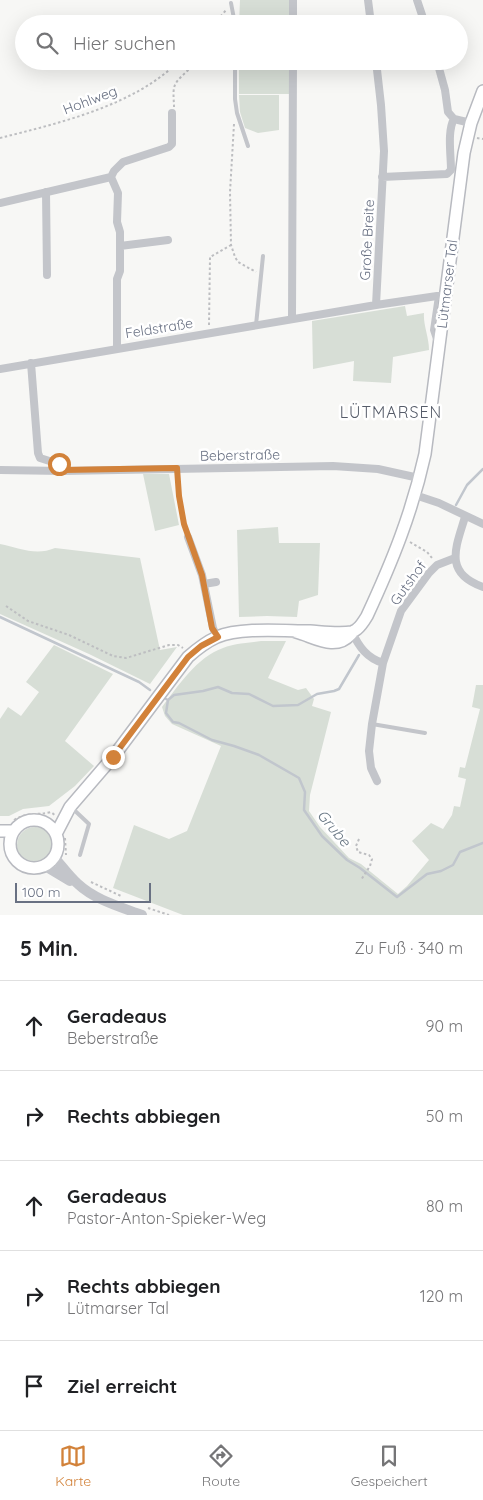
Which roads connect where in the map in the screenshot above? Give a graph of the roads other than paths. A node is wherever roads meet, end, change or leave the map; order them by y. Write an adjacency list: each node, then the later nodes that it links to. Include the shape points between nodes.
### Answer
1 (293, 0): 6 (street)
2 (368, 0): 7 (street)
3 (417, 0): 8 (street)
4 (232, 3): 5 (lane)
5 (234, 15)
6 (293, 15)
7 (370, 15)
8 (422, 15)
9 (235, 70): 17 (lane, via 237,113)
10 (293, 70): 28 (street)
11 (377, 70): 19 (street, Große Breite, via 384,151)
12 (439, 70): 15 (street, via 448,112)
13 (483, 92): 16 (main road, Lütmarser Tal)
14 (172, 113): 18 (street, via 172,144 169,148 123,162)
15 (454, 119): 16 (street); 19 (street, via 451,170 447,174)
16 (471, 123): 26 (main road, Lütmarser Tal)
17 (248, 146)
18 (111, 177): 20 (street); 23 (street, via 118,193)
19 (382, 177): 27 (street, Große Breite)
20 (46, 192): 21 (street); 25 (street)
21 (0, 202)
22 (168, 240): 23 (street)
23 (120, 246): 30 (street)
24 (263, 256): 29 (lane)
25 (47, 274)
26 (442, 296): 27 (street, Feldstraße); 35 (main road, Lütmarser Tal, via 439,347)
27 (376, 305): 28 (street, Feldstraße)
28 (292, 320): 29 (street, Feldstraße)
29 (256, 325): 30 (street, Feldstraße)
30 (117, 348): 31 (street, Feldstraße)
31 (31, 363): 32 (street, Feldstraße); 34 (street, via 38,453 40,458 59,464)
32 (0, 369)
33 (0, 470): 34 (street, Beberstraße)
34 (63, 470): 35 (street, Beberstraße, via 355,467)
35 (419, 478): 36 (main road, Lütmarser Tal)
36 (415, 495): 37 (street); 44 (main road, via 401,539 367,616)
37 (465, 517): 38 (street); 40 (street)
38 (483, 524)
39 (188, 537): 42 (street)
40 (455, 558): 43 (street, via 460,573); 46 (street, Gutshof, via 437,565 401,611)
41 (216, 582): 42 (street)
42 (204, 584): 45 (street, via 212,628)
43 (483, 587)
44 (352, 632): 45 (main road, via 341,642 329,643 296,632 238,632); 46 (street, via 366,653)
45 (218, 637): 50 (main road, via 192,653 113,757)
46 (383, 663): 47 (street, Gutshof)
47 (372, 724): 48 (lane); 49 (street, Gutshof, via 369,751)
48 (424, 733)
49 (377, 781)
50 (70, 806): 51 (main road); 54 (main road); 56 (lane, via 89,824)
51 (46, 823): 52 (main road, via 37,820); 54 (main road)
52 (12, 826): 53 (main road); 55 (main road)
53 (0, 831)
54 (61, 834): 57 (main road)
55 (5, 841): 58 (main road, via 21,864 33,868)
56 (80, 855)
57 (54, 857): 58 (main road); 59 (street)
58 (45, 866): 59 (street)
59 (83, 882): 60 (street, via 98,897)
60 (143, 911)

